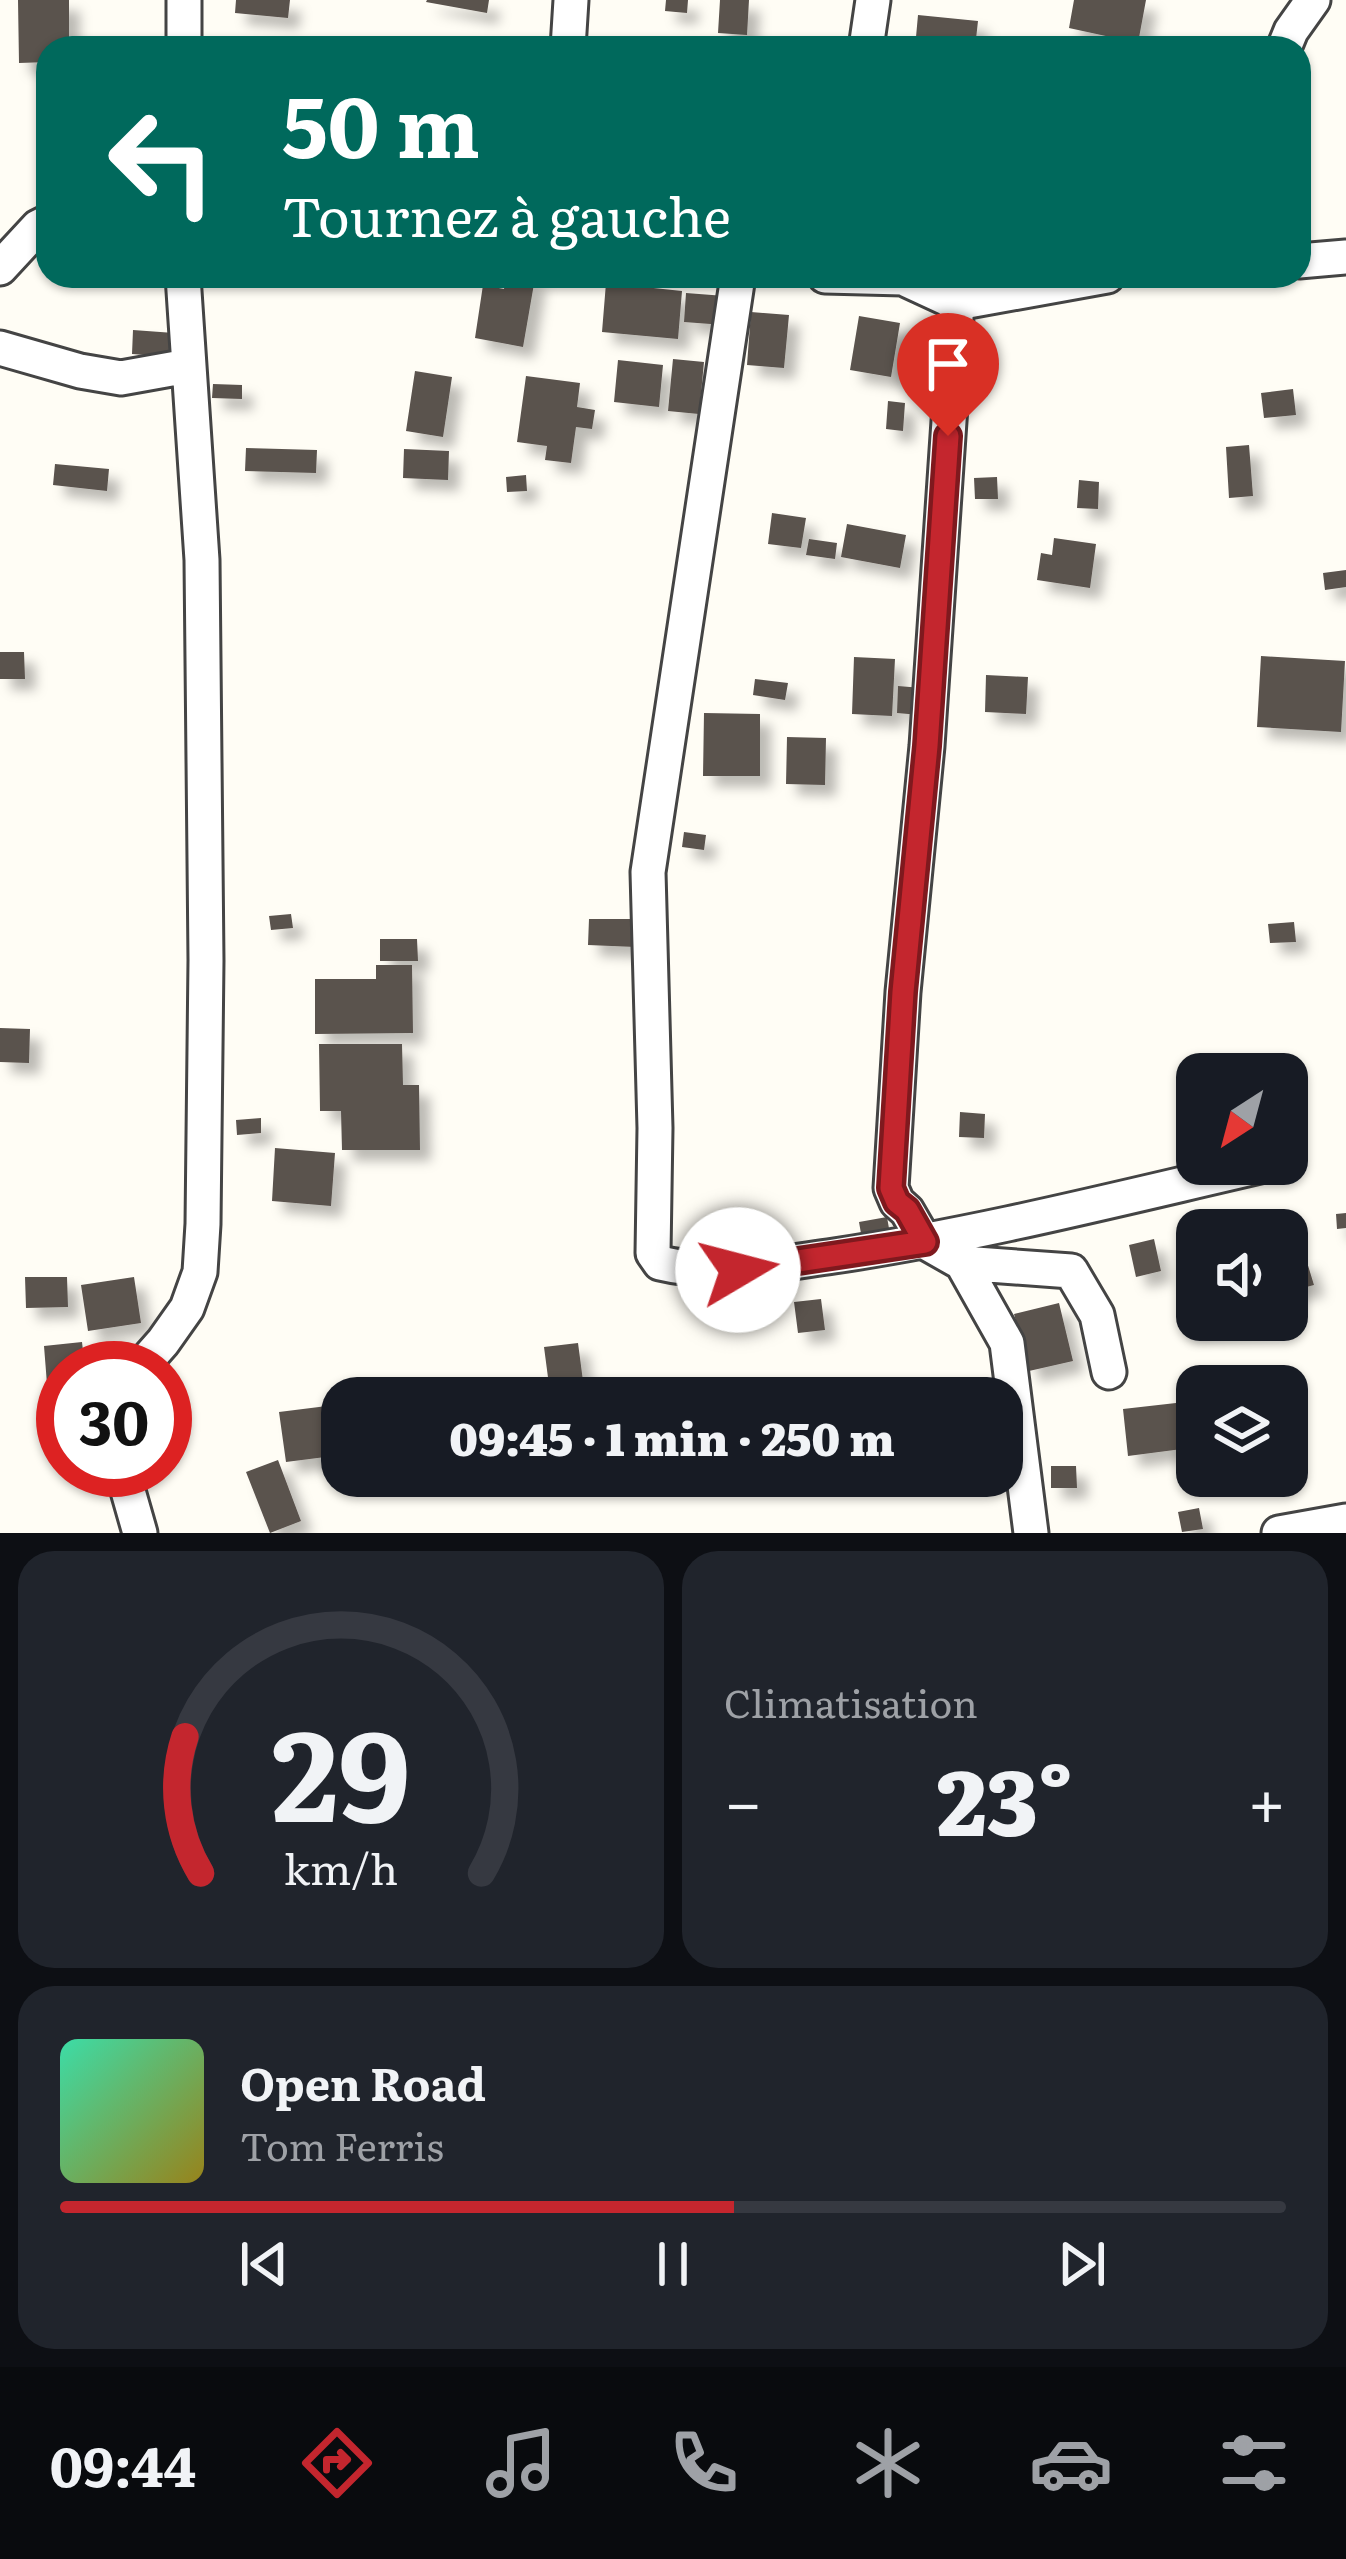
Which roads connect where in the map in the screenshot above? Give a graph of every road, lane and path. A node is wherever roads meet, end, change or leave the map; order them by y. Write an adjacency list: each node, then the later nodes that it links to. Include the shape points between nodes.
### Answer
1 (184, 0): 5 (street)
2 (571, 0): 6 (street)
3 (873, 0): 7 (street)
4 (1312, 0): 8 (street)
5 (184, 36)
6 (569, 36)
7 (868, 36)
8 (1289, 36)
9 (36, 229): 12 (street)
10 (1346, 257): 11 (street)
11 (1311, 260)
12 (0, 268)
13 (184, 288): 19 (street)
14 (736, 288): 21 (street, via 648,872 653,1253 672,1266 738,1270)
15 (925, 288): 17 (street)
16 (1040, 288): 17 (street)
17 (957, 303): 21 (street, via 891,1188)
18 (0, 348): 19 (street, via 122,378)
19 (188, 366): 23 (street, via 202,560 203,1224 200,1272)
20 (1176, 1185): 21 (street)
21 (925, 1242): 22 (street)
22 (962, 1263): 24 (street, via 1071,1271 1097,1315); 28 (street, via 1006,1343)
23 (165, 1341)
24 (1109, 1372)
25 (130, 1497): 27 (street)
26 (1346, 1521): 29 (street)
27 (140, 1533)
28 (1031, 1533)
29 (1279, 1533)

